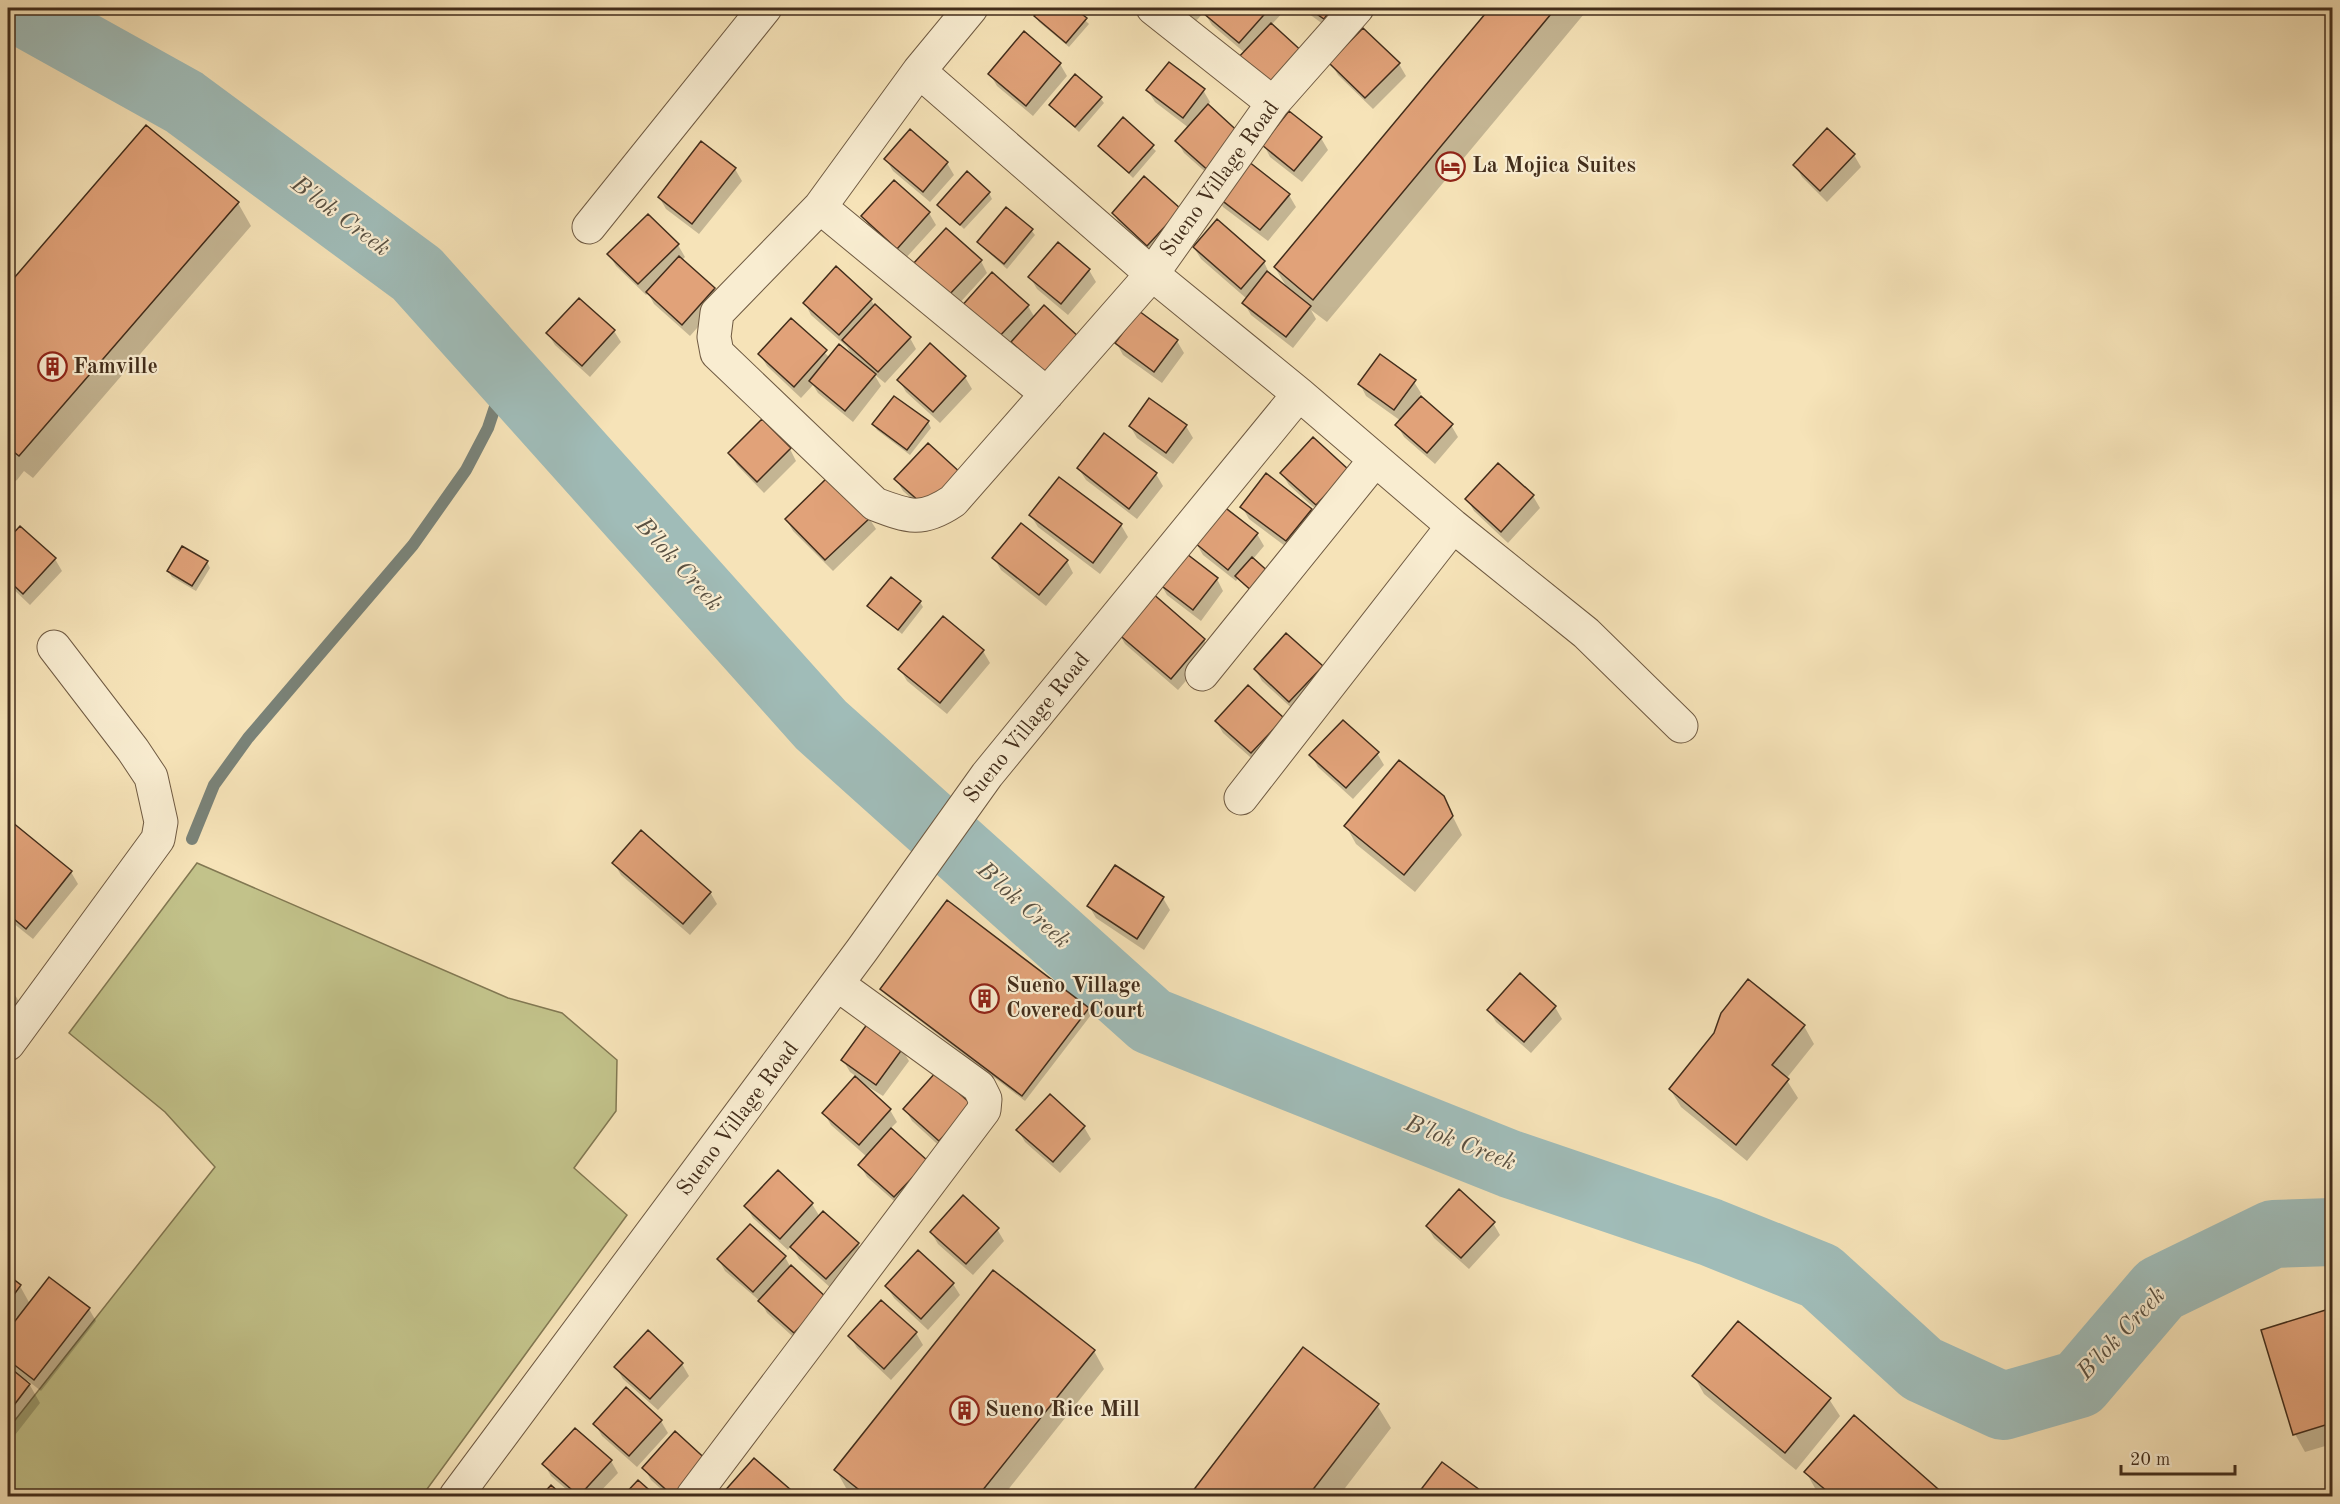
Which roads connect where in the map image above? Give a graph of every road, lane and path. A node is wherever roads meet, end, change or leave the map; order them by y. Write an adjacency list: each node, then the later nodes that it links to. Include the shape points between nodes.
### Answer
1 (765, 8): 8 (street)
2 (971, 8): 5 (street)
3 (1153, 8): 6 (street)
4 (1357, 8): 6 (street, Sueno Village Road)
5 (919, 71): 7 (street); 9 (street)
6 (1273, 103): 9 (street, Sueno Village Road)
7 (820, 207): 10 (street); 10 (street, via 717,313 714,337 717,353 875,504 901,514 928,515 941,509 953,501)
8 (589, 227)
9 (1152, 274): 10 (street); 11 (street, Sueno Village Road)
10 (1047, 394)
11 (1299, 394): 12 (street); 18 (street, Sueno Village Road, via 987,775)
12 (1375, 460): 13 (street); 15 (street)
13 (1453, 526): 16 (street, via 1586,633); 17 (street)
14 (54, 647): 19 (street, via 151,777 161,822 158,839)
15 (1202, 674)
16 (1681, 726)
17 (1241, 798)
18 (837, 984): 20 (street, Sueno Village Road); 21 (street, via 979,1087 986,1099 984,1110)
19 (8, 1044)
20 (456, 1497)
21 (693, 1497)

